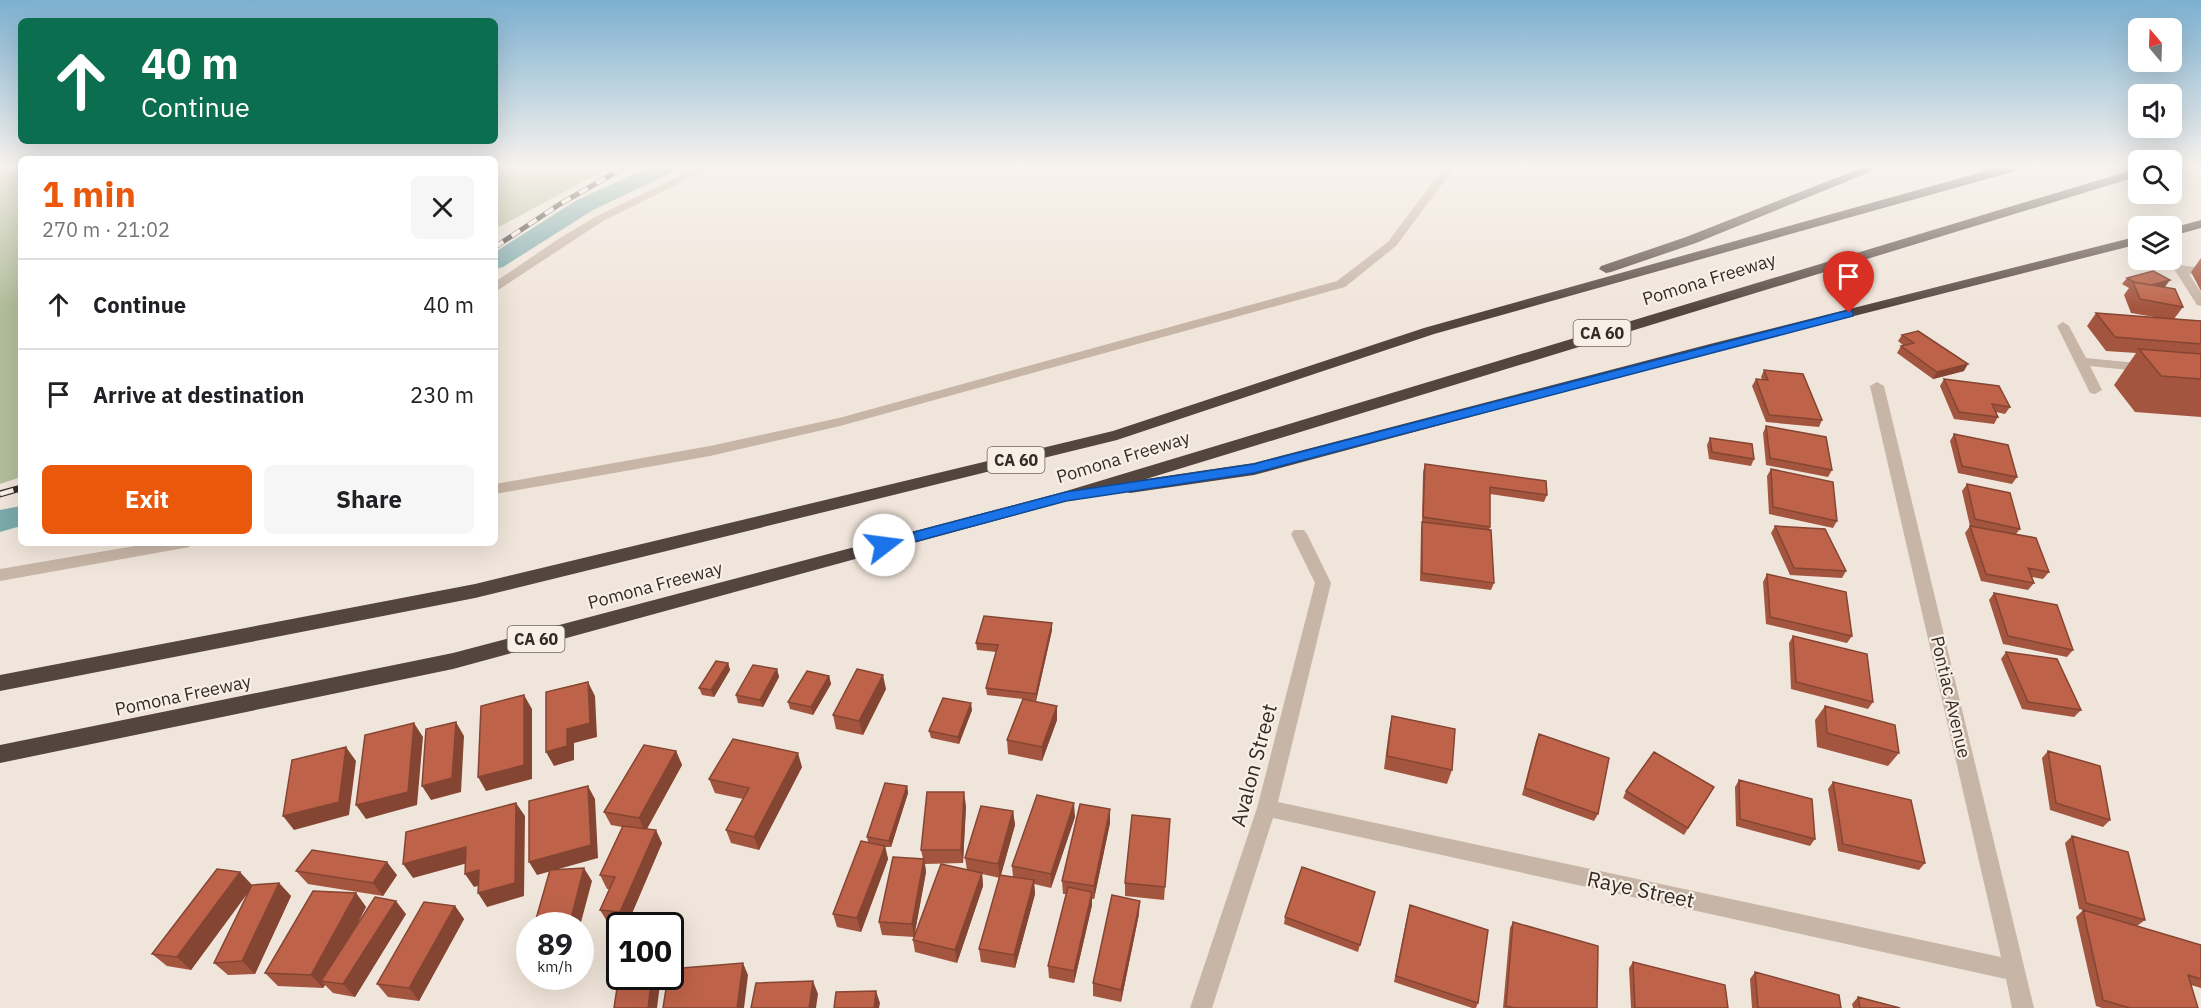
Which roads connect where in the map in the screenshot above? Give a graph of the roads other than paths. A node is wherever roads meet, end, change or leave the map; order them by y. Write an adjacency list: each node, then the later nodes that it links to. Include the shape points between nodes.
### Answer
1 (609, 214): 10 (street)
2 (1415, 214): 18 (street, via 1392,244 1341,284 840,422 710,451)
3 (1757, 214): 13 (highway)
4 (1847, 214): 13 (highway, Pomona Freeway / CA 60)
5 (2000, 214): 19 (highway, Pomona Freeway / CA 60)
6 (2201, 224): 7 (highway)
7 (2182, 229)
8 (2128, 243): 19 (highway, via 1254,469)
9 (2201, 272): 11 (street, via 2180,269)
10 (498, 286)
11 (2201, 302)
12 (2064, 326): 14 (street)
13 (1429, 331): 23 (highway, Pomona Freeway / CA 60, via 1106,438 475,591)
14 (2081, 361): 15 (street); 17 (street)
15 (2157, 369)
16 (1878, 386): 26 (street, Pontiac Avenue)
17 (2095, 390)
18 (498, 488)
19 (1066, 497): 24 (highway, Pomona Freeway / CA 60, via 453,661)
20 (1299, 534): 25 (street, Avalon Street, via 1323,583)
21 (167, 546): 22 (street)
22 (0, 575)
23 (0, 683)
24 (0, 754)
25 (1267, 808): 26 (street, Raye Street); 27 (street, Avalon Street)
26 (2016, 971): 28 (street, Pontiac Avenue)
27 (1201, 1008)
28 (2023, 1008)

